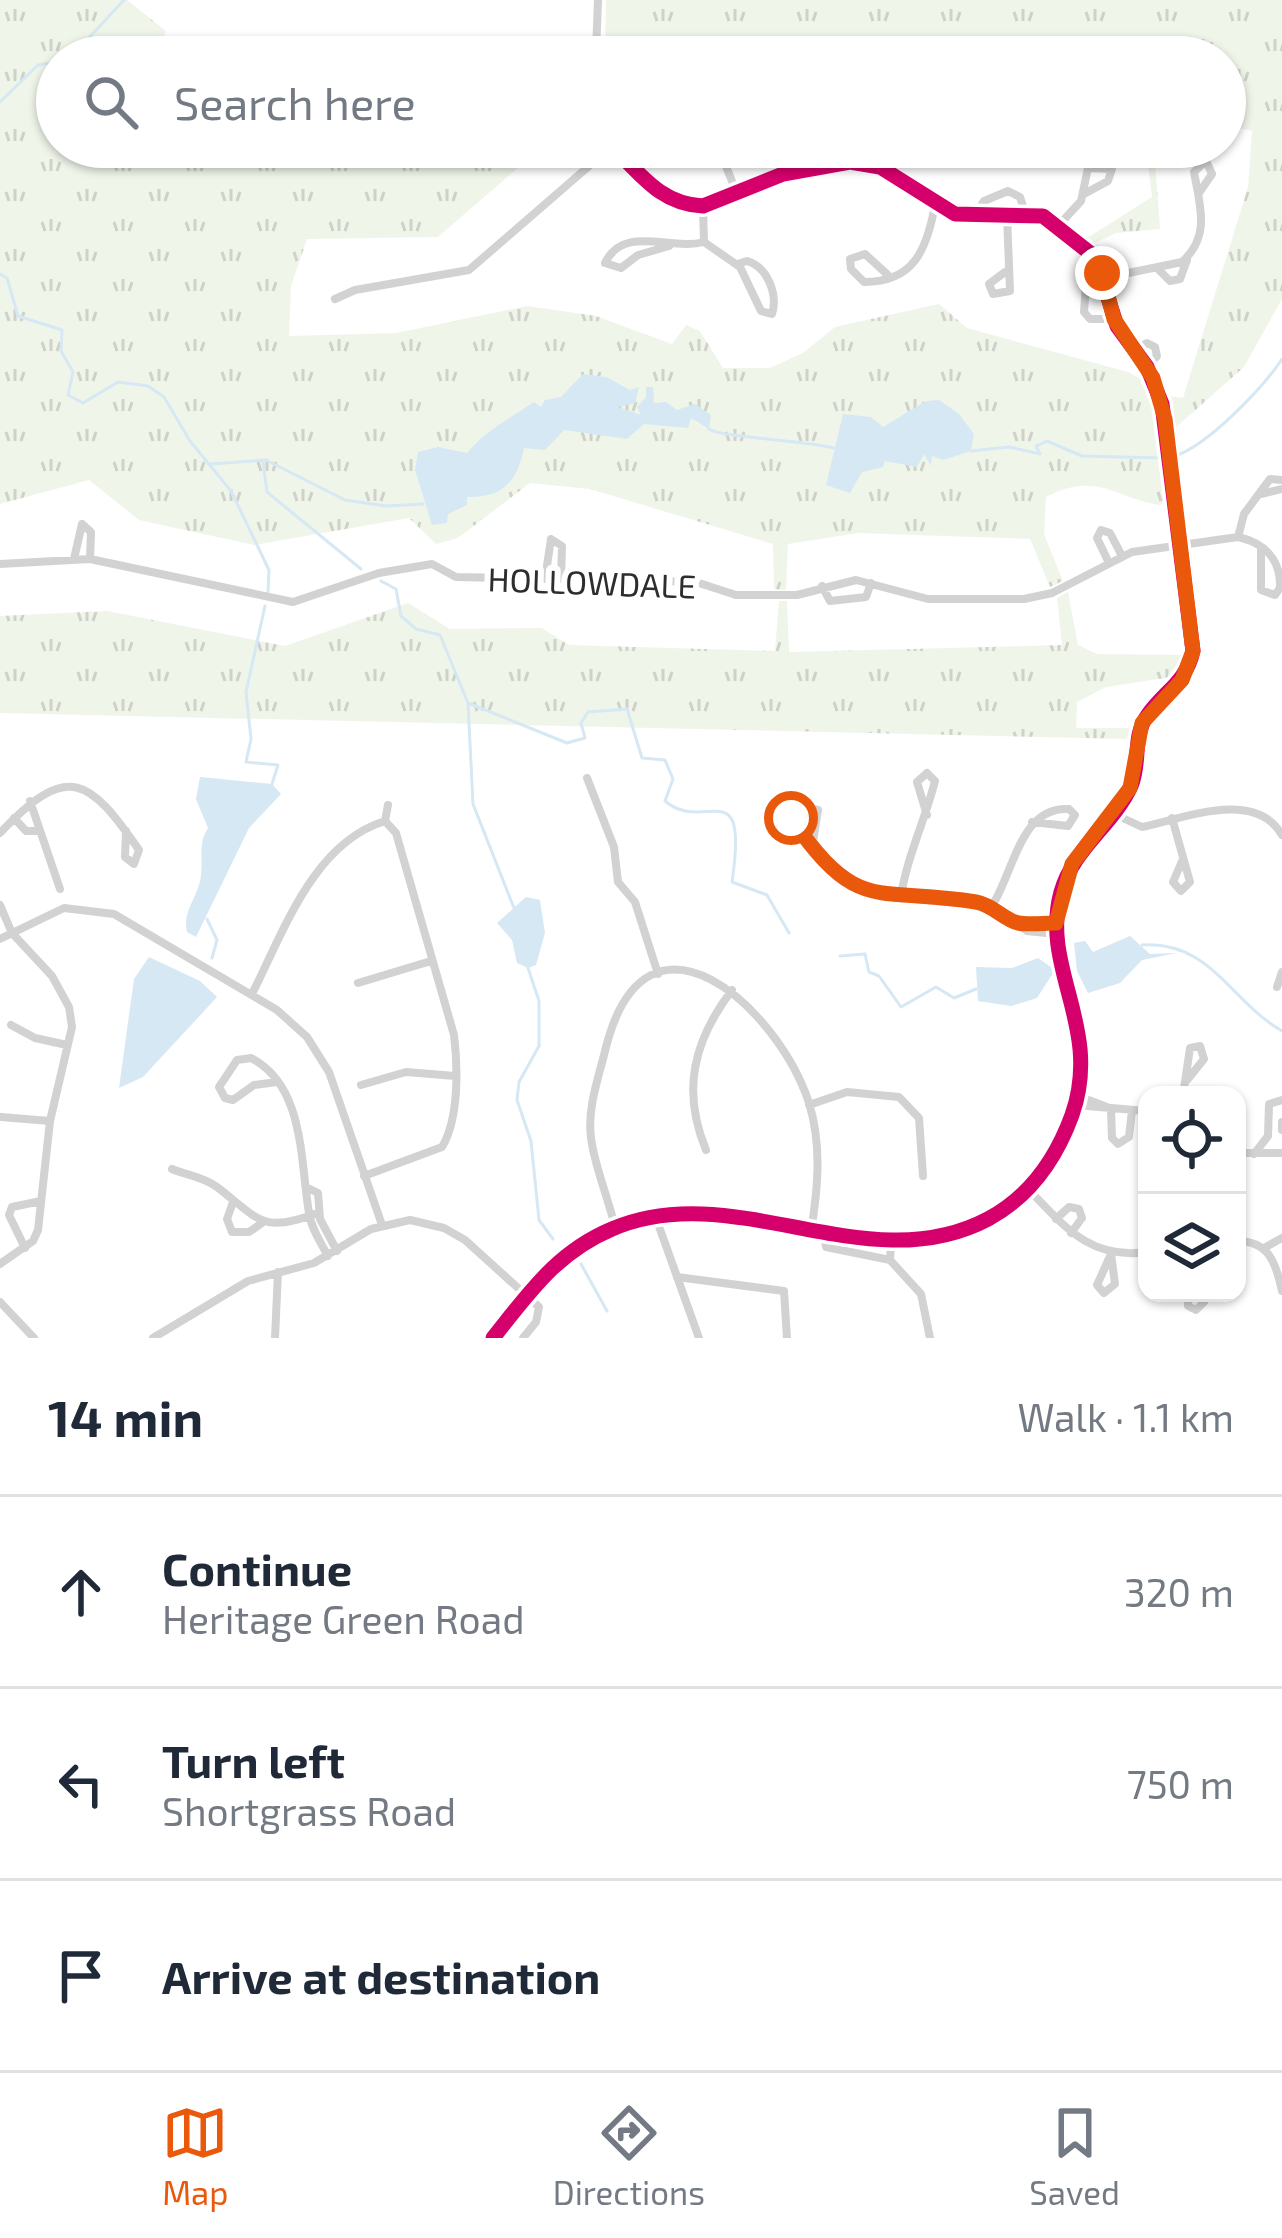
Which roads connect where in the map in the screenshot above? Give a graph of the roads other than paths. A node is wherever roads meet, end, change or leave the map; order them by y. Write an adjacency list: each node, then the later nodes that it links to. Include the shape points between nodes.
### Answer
1 (598, 0): 2 (street)
2 (597, 36)
3 (588, 168): 24 (street, via 469,270)
4 (635, 168): 12 (street, via 673,202)
5 (727, 168): 9 (street)
6 (809, 168): 8 (street)
7 (881, 168): 13 (street)
8 (802, 169): 9 (street)
9 (736, 191): 12 (street)
10 (1199, 193): 22 (street, via 1200,239 1186,258 1159,270)
11 (1084, 194): 17 (street)
12 (703, 206): 18 (street)
13 (935, 206): 16 (street); 23 (street, via 923,254)
14 (1026, 215): 15 (street); 16 (street, via 1008,191 984,201); 17 (street)
15 (1007, 216): 16 (street); 21 (street)
16 (973, 217)
17 (1059, 225): 22 (street, via 1086,246)
18 (704, 242): 19 (street); 20 (street)
19 (669, 246): 19 (street, via 643,238 605,263 621,268)
20 (737, 264): 20 (street, via 760,311 772,314 775,297 763,270)
21 (1006, 272)
22 (1103, 275): 25 (street); 25 (street, via 1086,284 1084,312)
23 (889, 276): 23 (street, via 864,281 850,259 866,254)
24 (335, 299)
25 (1114, 319): 26 (street)
26 (1134, 350): 27 (street); 27 (street, via 1155,347)
27 (1147, 367): 30 (street, via 1165,419)
28 (1281, 478): 29 (street, via 1244,514)
29 (1238, 536): 30 (street, HOLLOWDALE); 31 (street)
30 (1180, 544): 32 (street, HOLLOWDALE); 45 (street, via 1191,660 1142,723 1134,778)
31 (1261, 548): 31 (street, via 1261,590 1275,595 1280,567)
32 (1122, 556): 35 (street, HOLLOWDALE); 35 (street, via 1101,530)
33 (74, 559): 34 (street, HOLLOWDALE); 34 (street, via 82,524 91,532); 36 (street, HOLLOWDALE)
34 (90, 560): 37 (street, HOLLOWDALE, via 293,602 432,564 457,577)
35 (1109, 563): 39 (street, HOLLOWDALE, via 1024,599 928,599)
36 (0, 564)
37 (545, 579): 38 (street, HOLLOWDALE); 38 (street, via 551,538 562,545)
38 (561, 579): 40 (street, HOLLOWDALE, via 696,582 736,595 797,595)
39 (871, 583): 40 (street, HOLLOWDALE); 40 (street, via 866,597 839,604)
40 (822, 586)
41 (586, 778): 68 (street)
42 (29, 801): 47 (street); 52 (street); 53 (street, via 56,789 84,790 109,804)
43 (388, 806): 49 (street)
44 (1280, 811): 51 (street)
45 (1112, 813): 48 (street, via 1136,826); 62 (street, via 1072,864)
46 (927, 815): 46 (street, via 917,782 927,773 935,782); 58 (street)
47 (14, 818): 52 (street); 54 (street)
48 (1172, 818): 51 (street, via 1205,812); 56 (street)
49 (385, 821): 66 (street, via 396,833); 72 (street, via 355,833 310,883)
50 (1032, 822): 50 (street, via 1068,826 1076,815 1054,808); 60 (street)
51 (1277, 827)
52 (38, 831): 57 (street)
53 (126, 831)
54 (0, 833)
55 (812, 848): 55 (street, via 791,818 796,806 818,810); 58 (street, via 849,885)
56 (1184, 859)
57 (60, 889)
58 (901, 896): 60 (street)
59 (0, 904): 63 (street)
60 (992, 905): 61 (street)
61 (1015, 922): 62 (street); 64 (street)
62 (1056, 923): 64 (street)
63 (12, 933): 65 (street); 72 (street, via 64,908 114,914); 74 (street, via 62,991 72,1027)
64 (1056, 934): 80 (street, via 1080,1025)
65 (0, 939)
66 (431, 961): 69 (street); 75 (street, via 454,1035)
67 (1282, 972): 70 (street)
68 (658, 974): 71 (street, via 702,974); 103 (street, via 635,984 618,1005 593,1100 591,1136)
69 (358, 982)
70 (1276, 986)
71 (732, 990): 82 (street, via 775,1037); 88 (street, via 705,1029 694,1064 693,1109)
72 (251, 994): 93 (street, via 292,1022 320,1056)
73 (11, 1024): 74 (street)
74 (67, 1045): 87 (street)
75 (454, 1076): 78 (street, via 406,1072); 93 (street, via 442,1147)
76 (1188, 1079): 79 (street)
77 (277, 1082): 77 (street, via 233,1100 219,1087 244,1058); 98 (street, via 294,1117)
78 (361, 1085)
79 (1186, 1086)
80 (1077, 1100): 83 (street); 95 (street)
81 (1282, 1100): 90 (street, via 1269,1104 1268,1136)
82 (809, 1105): 94 (street, via 857,1091 899,1097 919,1118); 104 (street, via 818,1164)
83 (1110, 1108): 84 (street); 84 (street, via 1118,1144 1130,1137)
84 (1132, 1110): 85 (street)
85 (1138, 1110)
86 (1, 1117): 87 (street)
87 (50, 1121): 96 (street)
88 (706, 1150)
89 (1246, 1154): 90 (street)
90 (1254, 1154): 91 (street)
91 (1282, 1154)
92 (172, 1169): 97 (street, via 206,1180)
93 (364, 1176): 102 (street)
94 (923, 1176)
95 (1028, 1189): 100 (street); 108 (street, via 968,1229)
96 (40, 1201): 110 (street, via 38,1230); 110 (street, via 12,1207 9,1215)
97 (233, 1202): 101 (street); 101 (street, via 232,1232)
98 (313, 1214): 101 (street); 113 (street)
99 (656, 1218): 103 (street); 104 (street); 118 (street)
100 (1056, 1219): 106 (street); 106 (street, via 1079,1209)
101 (264, 1223)
102 (382, 1225): 113 (street); 120 (street, via 410,1220 444,1228)
103 (615, 1227): 120 (street, via 561,1258)
104 (811, 1231): 105 (street)
105 (824, 1233): 108 (street); 114 (street, via 835,1252)
106 (1071, 1233): 112 (street, via 1111,1254)
107 (1282, 1238): 111 (street)
108 (891, 1243): 114 (street)
109 (1246, 1243): 111 (street)
110 (25, 1247): 116 (street)
111 (1264, 1248): 115 (street)
112 (1138, 1252)
113 (333, 1254): 117 (street)
114 (890, 1260): 129 (street, via 921,1294)
115 (1278, 1260): 119 (street)
116 (0, 1264)
117 (278, 1272): 123 (street, via 233,1288); 124 (street)
118 (677, 1277): 127 (street); 128 (street, via 784,1291)
119 (1282, 1291)
120 (523, 1297): 125 (street); 126 (street, via 540,1314)
121 (0, 1302): 122 (street)
122 (34, 1338)
123 (153, 1338)
124 (275, 1338)
125 (493, 1338)
126 (523, 1338)
127 (699, 1338)
128 (787, 1338)
129 (930, 1338)

